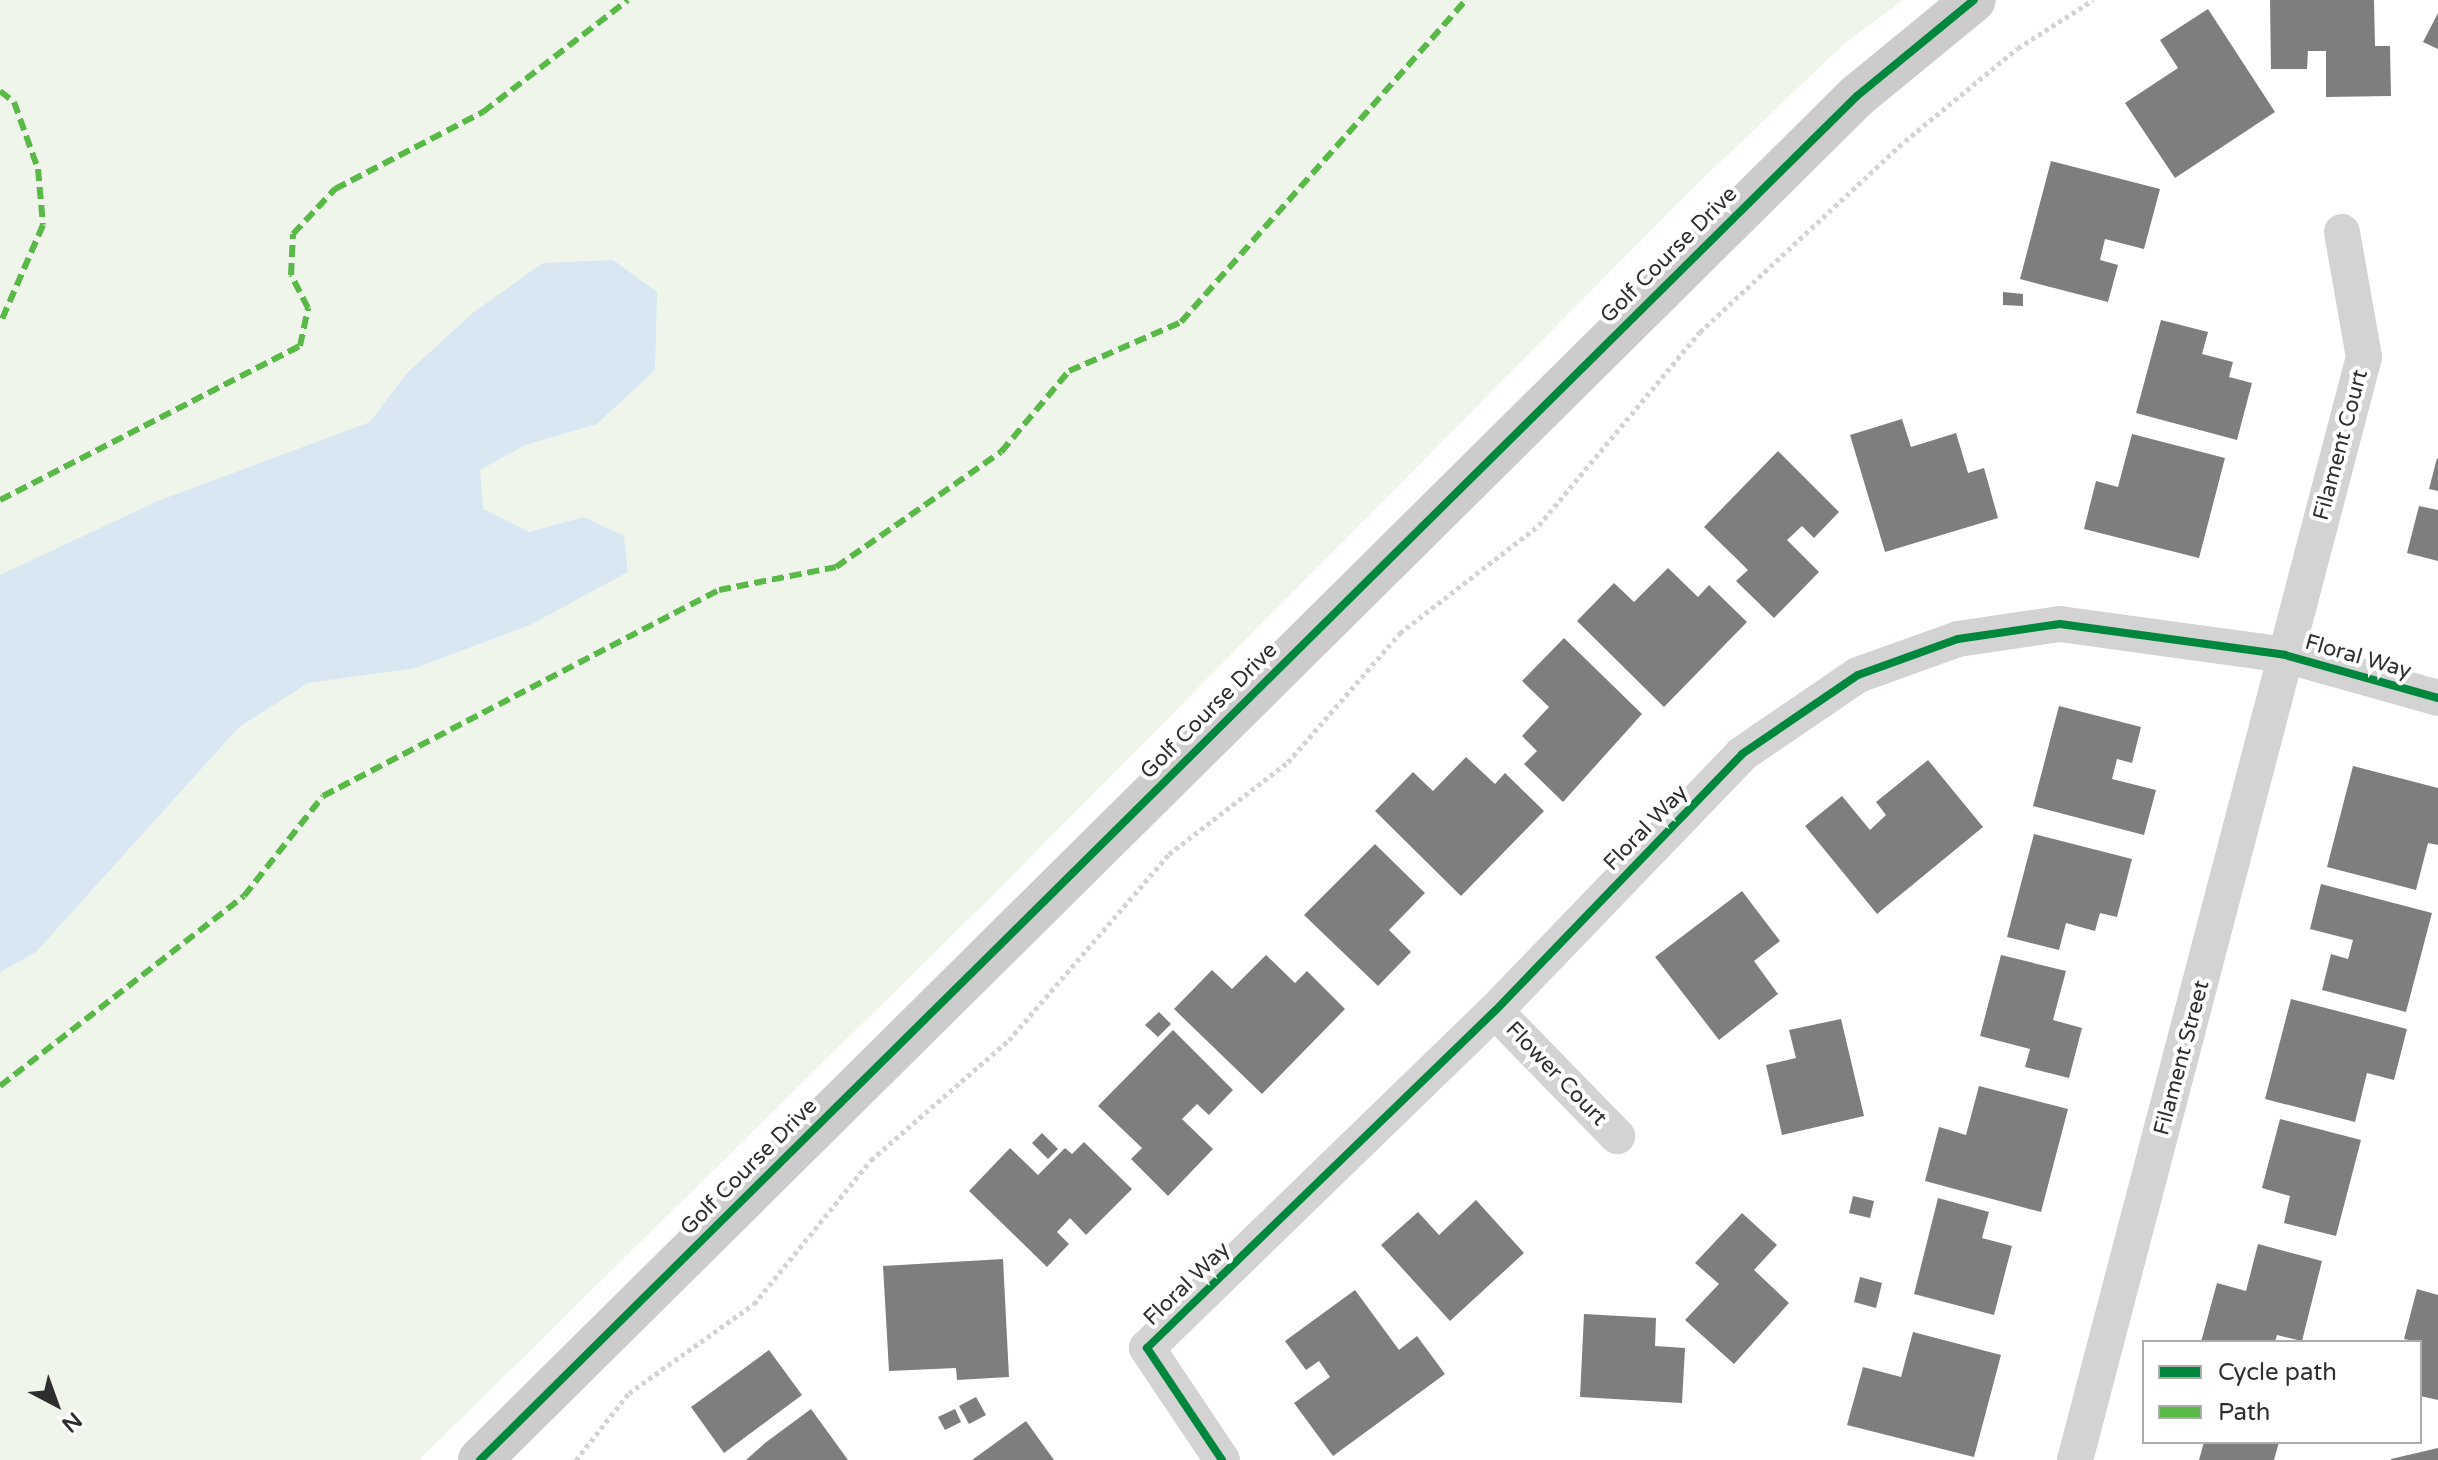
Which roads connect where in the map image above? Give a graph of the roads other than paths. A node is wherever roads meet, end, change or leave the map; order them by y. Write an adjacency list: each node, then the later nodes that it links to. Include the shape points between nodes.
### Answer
1 (1974, 0): 7 (street, Golf Course Drive, via 1857,96)
2 (2342, 232): 3 (street, Filament Court, via 2364,357)
3 (2285, 655): 4 (street, Floral Way); 5 (street, Floral Way, via 2060,624 1958,639 1858,675 1742,754); 9 (street, Filament Street)
4 (2438, 698)
5 (1495, 1011): 6 (street, Flower Court); 8 (street, Floral Way, via 1147,1348)
6 (1617, 1136)
7 (480, 1460)
8 (1222, 1460)
9 (2075, 1460)

